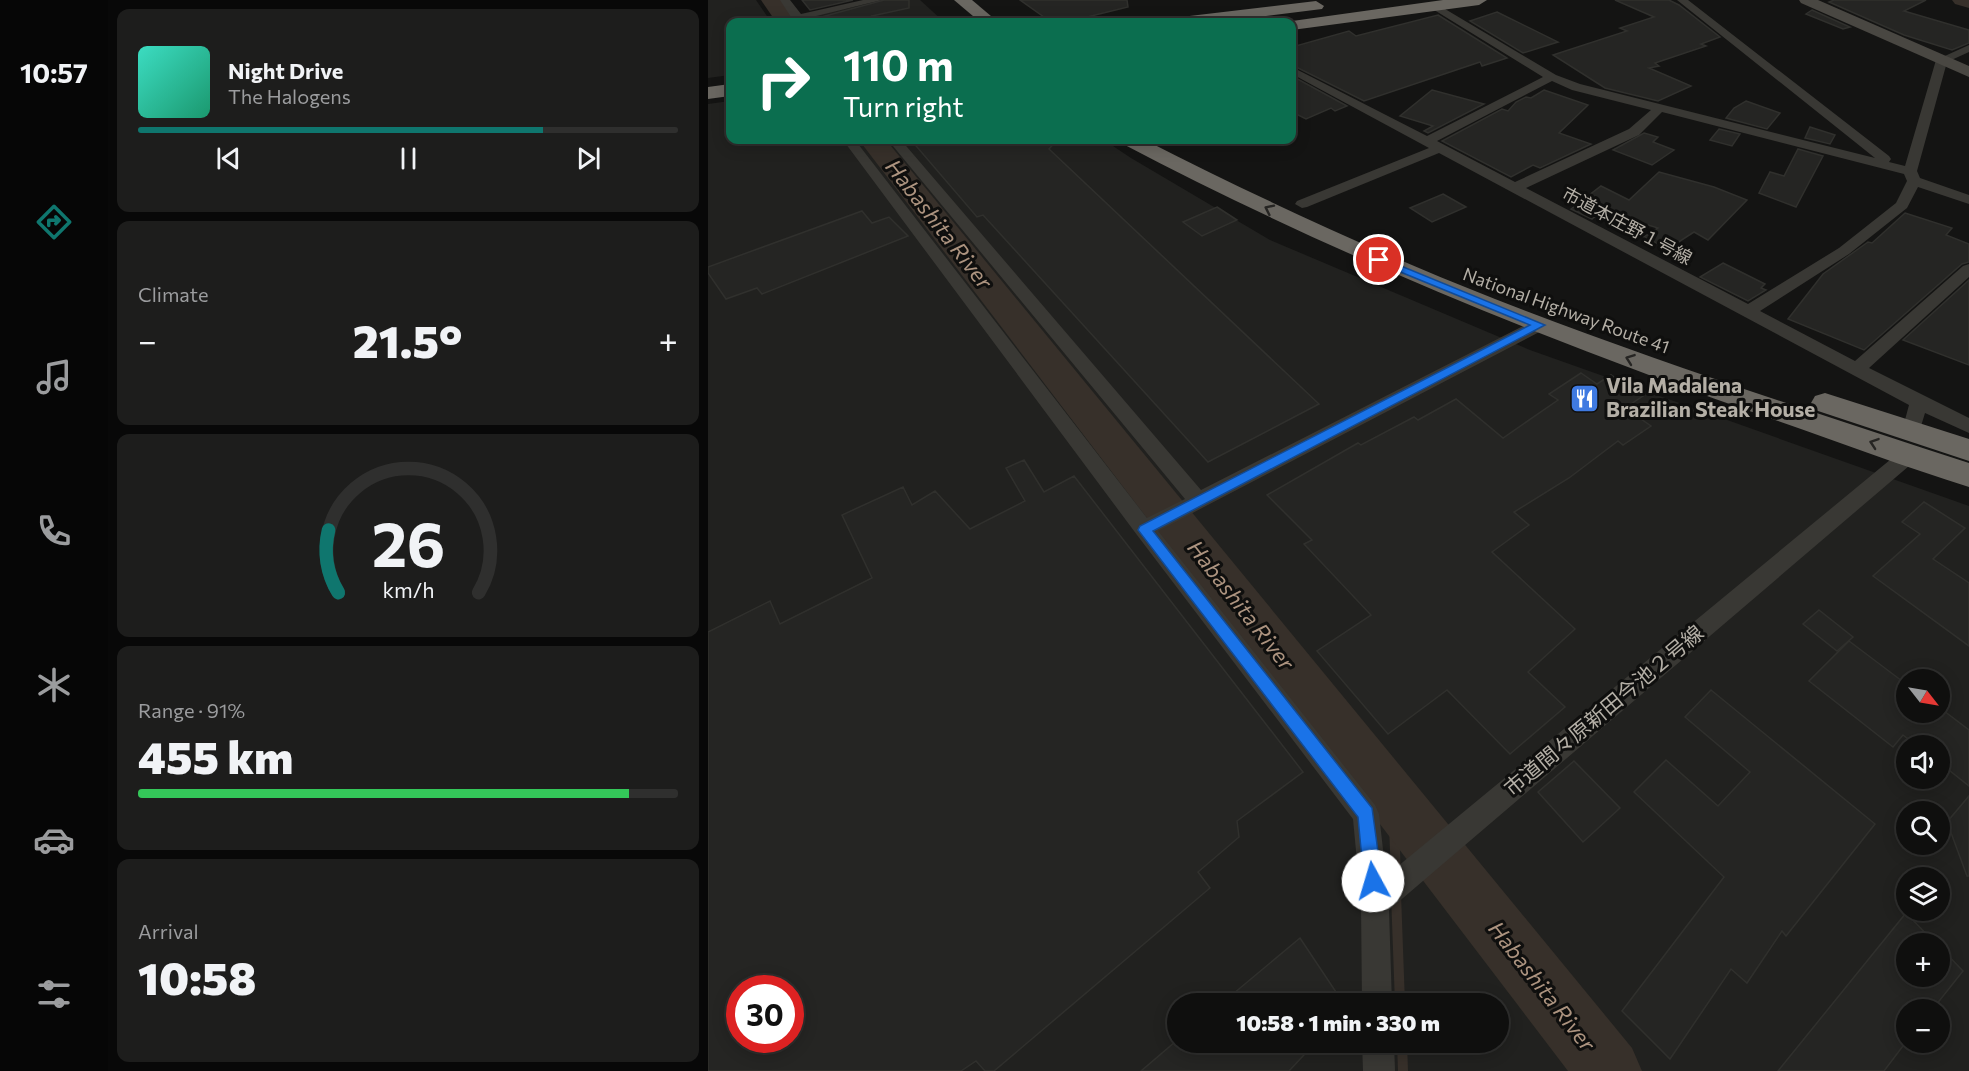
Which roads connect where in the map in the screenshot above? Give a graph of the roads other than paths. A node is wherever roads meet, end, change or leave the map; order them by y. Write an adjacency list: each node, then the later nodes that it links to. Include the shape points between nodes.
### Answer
1 (785, 0): 13 (street)
2 (877, 0): 14 (street)
3 (948, 0): 15 (highway)
4 (962, 0): 16 (highway)
5 (983, 0): 17 (highway)
6 (1364, 0): 18 (highway)
7 (1391, 0): 19 (highway)
8 (1412, 0): 20 (highway)
9 (1479, 0): 12 (highway)
10 (1682, 0): 39 (street)
11 (1806, 0): 23 (main road)
12 (1435, 6): 21 (highway); 26 (street)
13 (798, 18)
14 (807, 18)
15 (970, 18)
16 (985, 18)
17 (1003, 18)
18 (1214, 18)
19 (1248, 18)
20 (1271, 18)
21 (1296, 24)
22 (1969, 48): 23 (street)
23 (1942, 60): 25 (main road); 40 (street)
24 (1296, 72): 38 (street, 市道本庄野１号線)
25 (1969, 72)
26 (1552, 77): 33 (street); 38 (street)
27 (726, 84): 28 (highway)
28 (708, 86)
29 (726, 91): 30 (highway)
30 (708, 93)
31 (726, 97): 32 (highway)
32 (708, 100)
33 (1659, 109): 39 (street); 41 (street, via 1634,132)
34 (852, 144): 54 (street)
35 (897, 144): 53 (street)
36 (1138, 144): 46 (highway, National Highway Route 41, one-way to 36, via 1322,234)
37 (1185, 144): 43 (highway, National Highway Route 41)
38 (1432, 145): 41 (street, 市道本庄野１号線); 43 (street)
39 (1891, 165): 40 (street)
40 (1912, 176): 42 (street); 45 (street, via 1902,205 1852,244)
41 (1514, 188): 45 (street, 市道本庄野１号線)
42 (1969, 200)
43 (1302, 204): 50 (highway, National Highway Route 41, via 1536,302)
44 (1969, 269): 47 (street)
45 (1747, 312): 47 (street, 市道本庄野１号線)
46 (1539, 325): 50 (highway, National Highway Route 41, one-way to 46, via 1688,379); 53 (street)
47 (1857, 369): 48 (street, 市道本庄野１号線)
48 (1918, 402): 49 (street, 市道本庄野１号線); 50 (street)
49 (1969, 426)
50 (1910, 443): 51 (highway, National Highway Route 41); 52 (highway, National Highway Route 41); 55 (street, 市道間々原新田今池２号線)
51 (1969, 450)
52 (1969, 475)
53 (1199, 502): 54 (street)
54 (1144, 530): 55 (street, via 1366,814)
55 (1375, 904): 56 (street)
56 (1377, 993)
57 (1378, 1053): 58 (street)
58 (1379, 1071)

